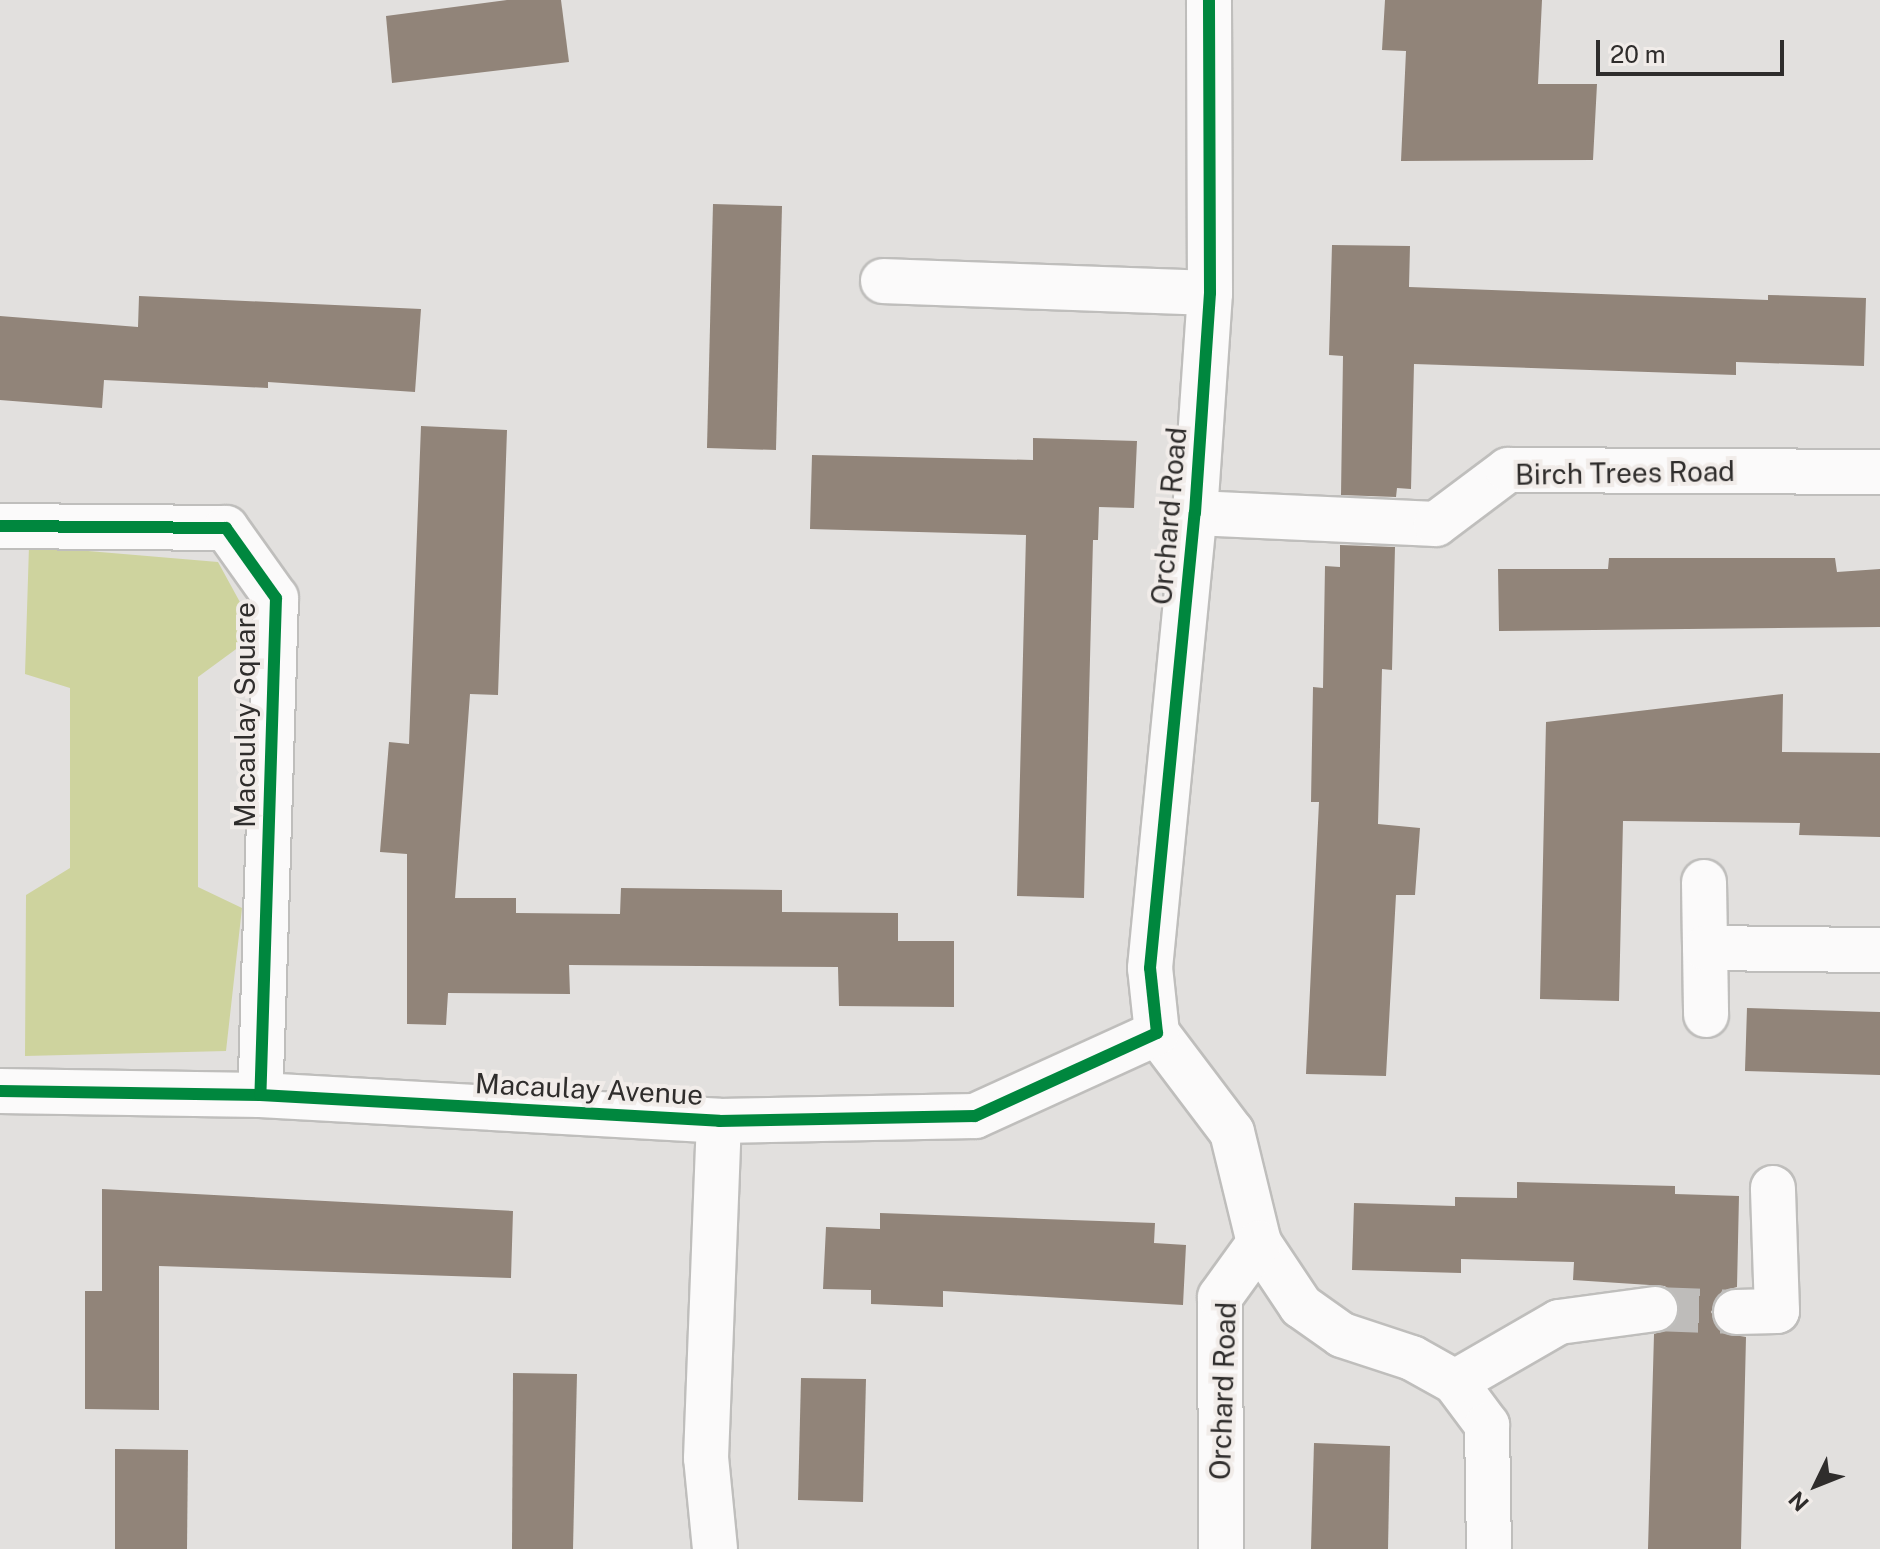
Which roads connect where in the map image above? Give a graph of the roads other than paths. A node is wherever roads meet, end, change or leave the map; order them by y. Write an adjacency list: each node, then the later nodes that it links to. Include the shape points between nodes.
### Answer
1 (1209, 0): 3 (street, Orchard Road)
2 (883, 281): 3 (street)
3 (1210, 293): 5 (street, Orchard Road)
4 (1880, 472): 5 (street, Birch Trees Road, via 1508,470 1436,524)
5 (1195, 513): 11 (street, Orchard Road, via 1150,968)
6 (0, 526): 13 (street, Macaulay Square, via 226,528 276,598)
7 (1704, 882): 8 (street)
8 (1705, 948): 9 (street); 10 (street)
9 (1880, 950)
10 (1706, 1015)
11 (1157, 1033): 14 (street, Macaulay Avenue, via 975,1116); 16 (street, via 1232,1132)
12 (0, 1091): 13 (street, Macaulay Avenue)
13 (260, 1095): 14 (street, Macaulay Avenue)
14 (719, 1121): 20 (street, Macaulay Avenue, via 706,1458)
15 (1773, 1188): 18 (street, via 1777,1311)
16 (1259, 1243): 19 (street, via 1301,1306 1342,1335 1412,1358); 21 (street, Orchard Road, via 1220,1297)
17 (1655, 1309): 19 (street, via 1559,1322)
18 (1736, 1312)
19 (1455, 1382): 22 (street, via 1487,1425)
20 (715, 1549)
21 (1221, 1549)
22 (1489, 1549)

